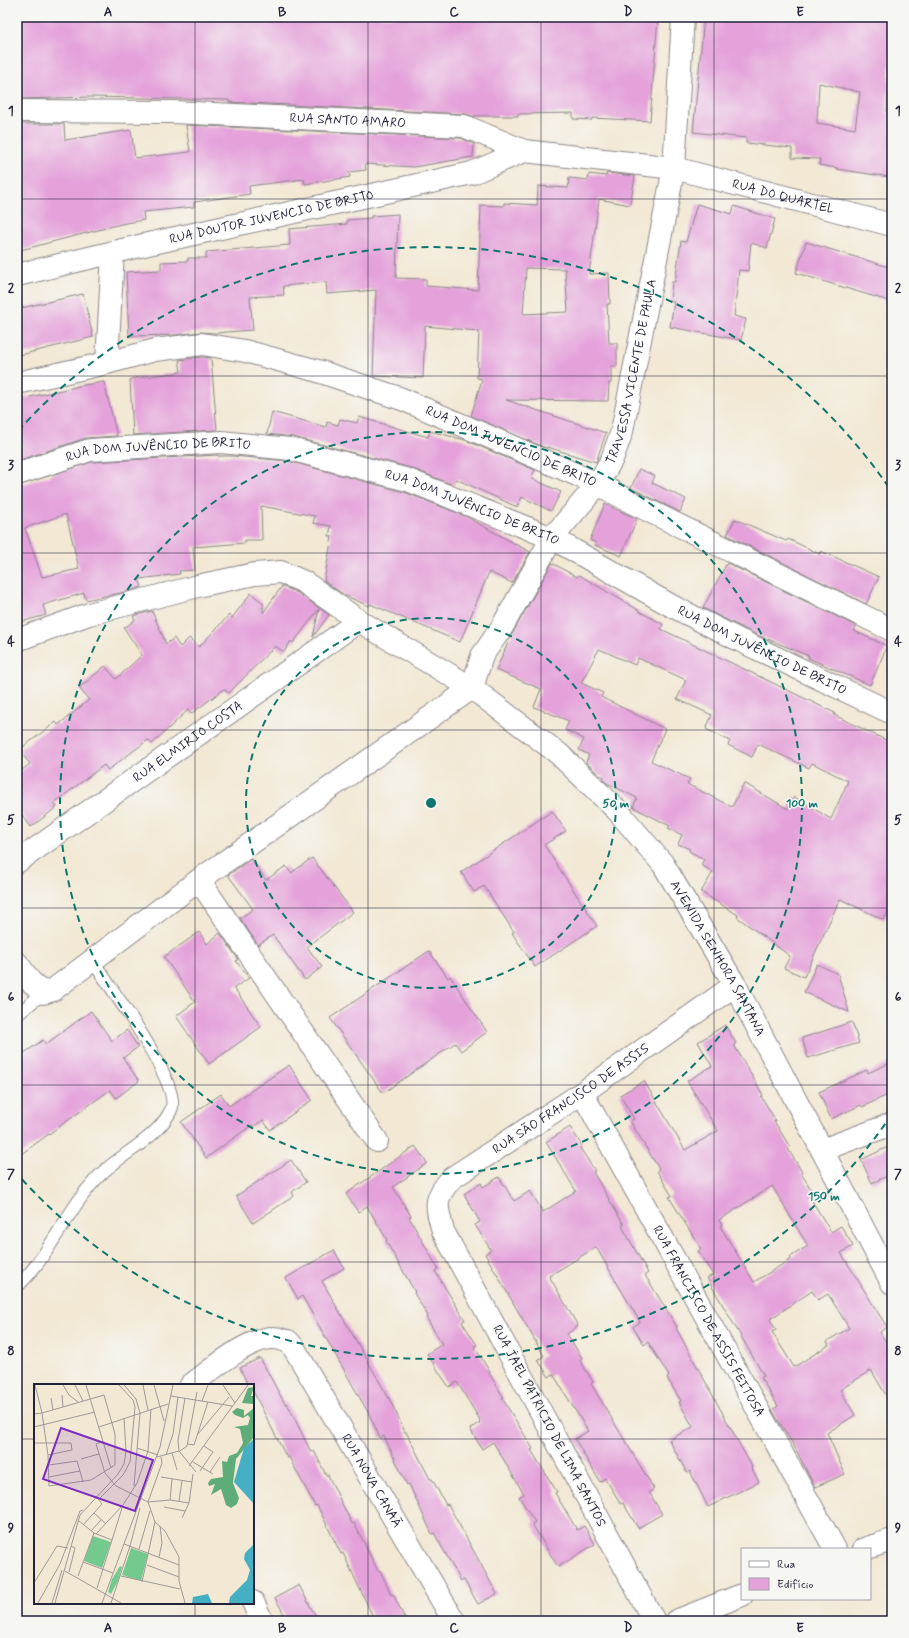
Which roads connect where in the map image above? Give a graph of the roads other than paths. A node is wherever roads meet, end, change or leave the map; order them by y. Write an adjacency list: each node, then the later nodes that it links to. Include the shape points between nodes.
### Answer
1 (683, 17): 4 (street, TRAVESSA VICENTE DE PAULA)
2 (17, 112): 3 (street, RUA SANTO AMARO, via 172,112 464,126)
3 (524, 151): 4 (street, RUA SANTO AMARO); 6 (street, RUA DOUTOR JUVENCIO DE BRITO, via 472,173)
4 (674, 168): 5 (street, RUA DO QUARTEL); 11 (street, TRAVESSA VICENTE DE PAULA, via 622,431 612,459)
5 (890, 224)
6 (113, 252): 7 (street, RUA DOUTOR JUVENCIO DE BRITO); 8 (street)
7 (17, 275)
8 (107, 363): 9 (street, RUA DOM JUVENCIO DE BRITO); 11 (street, RUA DOM JUVENCIO DE BRITO, via 155,350 202,344 245,351 402,398)
9 (17, 383)
10 (17, 474): 12 (street, RUA DOM JUVÊNCIO DE BRITO, via 90,450 221,442 290,449 408,480)
11 (598, 484): 12 (street, TRAVESSA VICENTE DE PAULA); 14 (street, RUA DOM JUVENCIO DE BRITO)
12 (552, 538): 16 (street, TRAVESSA VICENTE DE PAULA, via 502,627 482,656); 17 (street, RUA DOM JUVÊNCIO DE BRITO, via 670,605 741,641)
13 (359, 621): 15 (street, AVENIDA SENHORA SANTANA, via 304,582 281,572 256,574 195,587 89,614); 16 (street, AVENIDA SENHORA SANTANA); 18 (street, RUA ELMIRIO COSTA)
14 (892, 630)
15 (17, 640)
16 (472, 688): 19 (street); 22 (street, AVENIDA SENHORA SANTANA, via 559,754 617,810 663,864)
17 (890, 707)
18 (17, 862)
19 (199, 880): 20 (street); 27 (street)
20 (92, 960): 23 (street, via 53,990); 31 (lane, via 154,1055 172,1095 172,1109 159,1127 100,1174 77,1201 37,1264)
21 (17, 963): 23 (street)
22 (735, 985): 25 (street, RUA SÃO FRANCISCO DE ASSIS); 28 (street, AVENIDA SENHORA SANTANA)
23 (43, 994): 24 (lane)
24 (17, 1015)
25 (582, 1093): 29 (street, RUA SÃO FRANCISCO DE ASSIS, via 452,1178 438,1200); 34 (street, RUA FRANCISCO DE ASSIS FEITOSA)
26 (892, 1124): 28 (street)
27 (377, 1141)
28 (822, 1150): 30 (street, AVENIDA SENHORA SANTANA)
29 (444, 1231): 40 (street, RUA JAEL PATRICIO DE LIMA SANTOS)
30 (892, 1284)
31 (17, 1287)
32 (192, 1384): 39 (street, RUA NOVA CANAÃ, via 255,1342 273,1338 288,1341)
33 (892, 1540): 35 (street)
34 (834, 1548)
35 (867, 1548)
36 (741, 1595): 41 (street)
37 (254, 1604): 38 (street)
38 (262, 1621)
39 (454, 1621)
40 (654, 1621)
41 (676, 1621)

